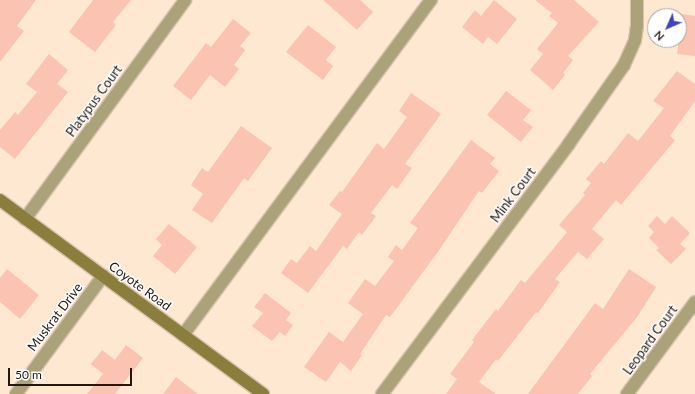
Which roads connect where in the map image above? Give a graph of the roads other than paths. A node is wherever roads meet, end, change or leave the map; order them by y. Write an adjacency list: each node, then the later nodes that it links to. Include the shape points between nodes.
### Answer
1 (185, 0): 5 (street, Platypus Court)
2 (431, 0): 8 (street)
3 (637, 0): 11 (street, Mink Court, via 635,40 624,65)
4 (0, 200): 5 (street, Coyote Road)
5 (25, 219): 6 (street, Coyote Road)
6 (103, 276): 8 (street, Coyote Road); 9 (street, Muskrat Drive)
7 (695, 302): 12 (street, Leopard Court)
8 (183, 335): 10 (street, Coyote Road)
9 (16, 394)
10 (262, 394)
11 (382, 394)
12 (627, 394)

